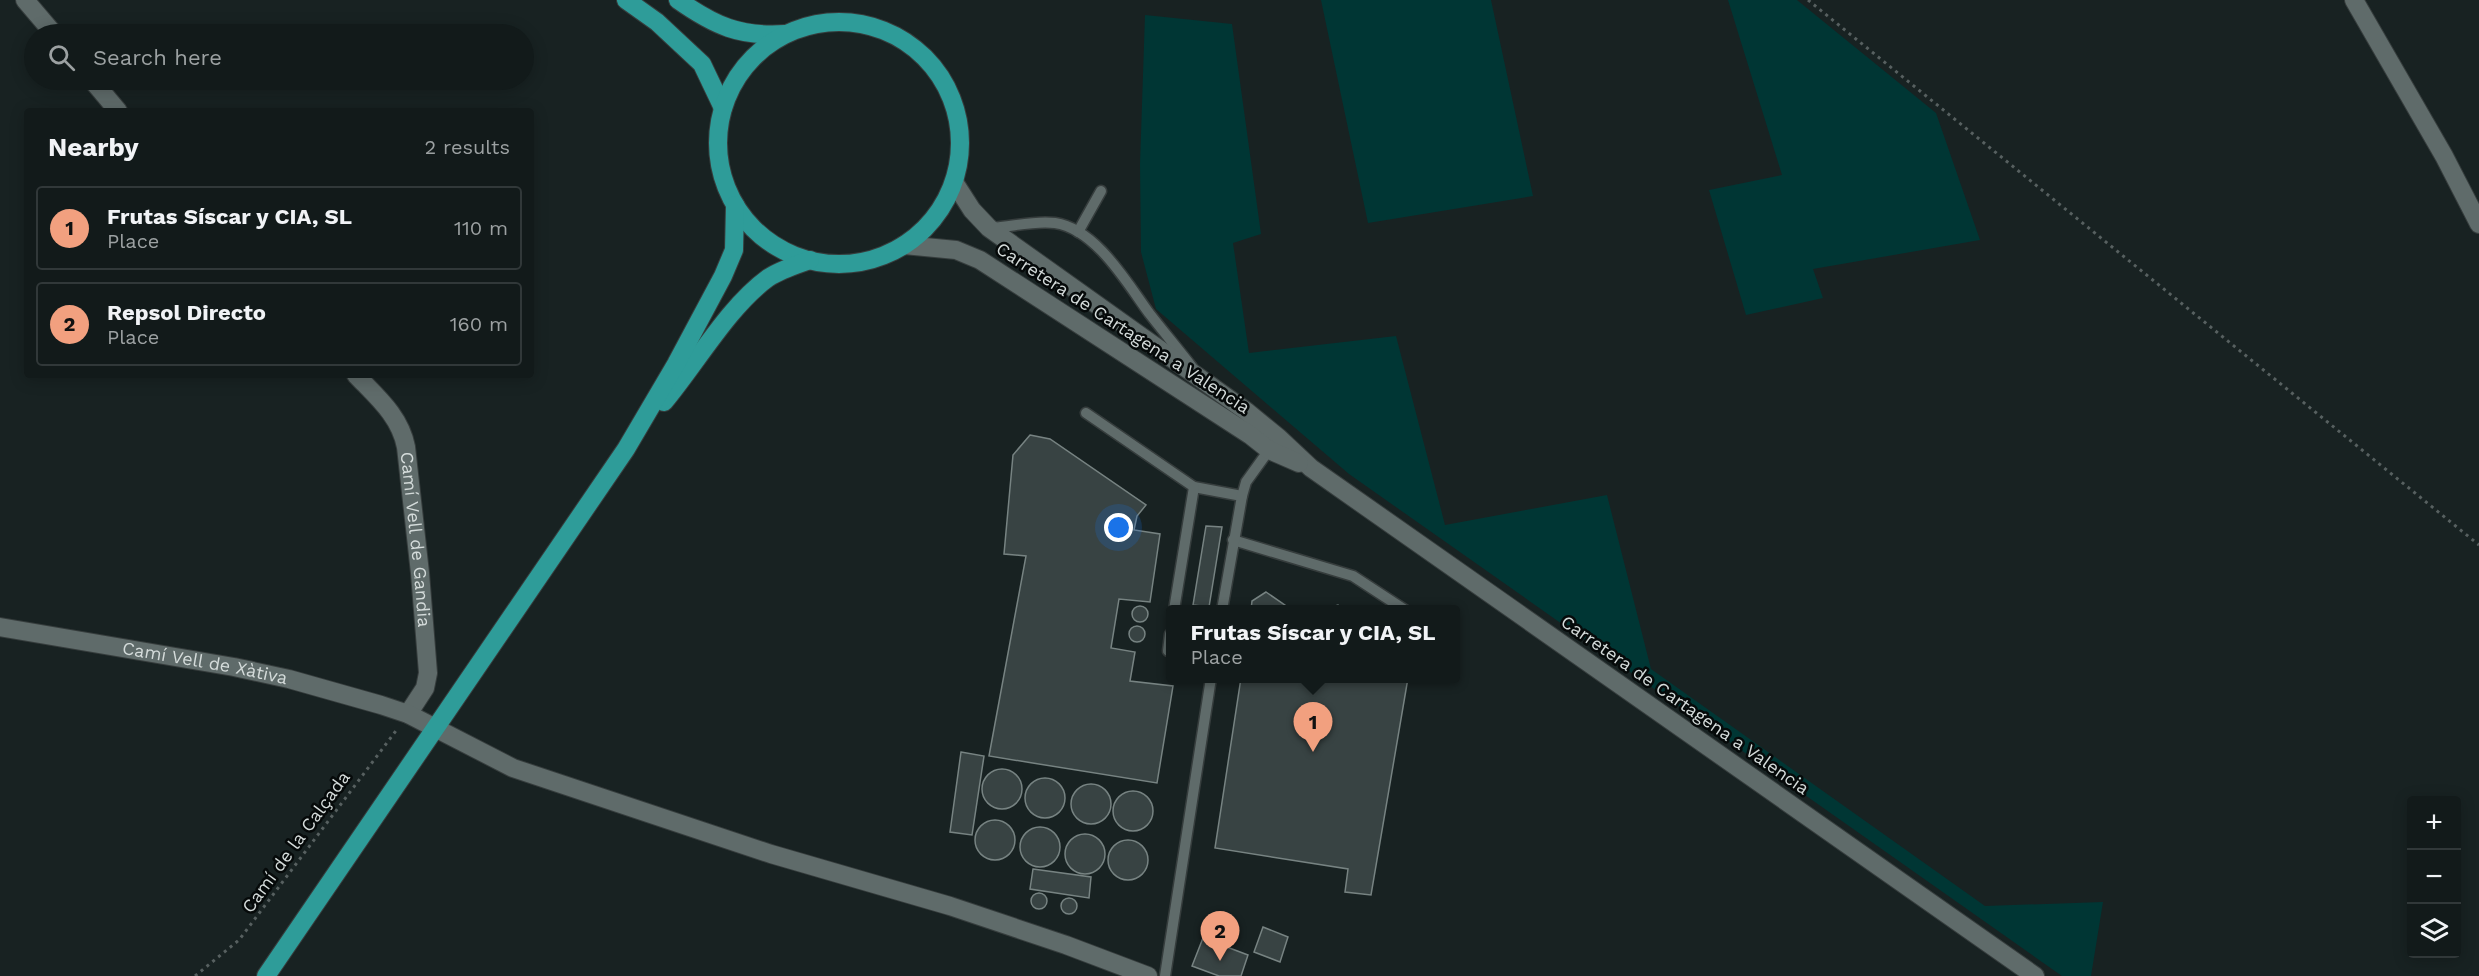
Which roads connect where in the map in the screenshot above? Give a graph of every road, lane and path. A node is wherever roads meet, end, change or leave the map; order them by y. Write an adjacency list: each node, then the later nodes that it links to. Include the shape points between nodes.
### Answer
1 (25, 0): 6 (main road)
2 (626, 0): 10 (highway, via 657,22 702,64)
3 (678, 0): 7 (highway, via 727,30 758,36)
4 (1808, 0): 28 (path)
5 (2354, 0): 14 (main road)
6 (45, 24)
7 (787, 34): 10 (highway, via 754,57); 11 (highway, via 829,22 850,22 892,34 927,60 941,77 958,117 959,161)
8 (100, 90): 9 (main road)
9 (115, 108)
10 (723, 108): 13 (highway, via 718,148)
11 (954, 182): 15 (main road, Carretera de Cartagena a Valencia); 17 (highway, via 934,218)
12 (1101, 191): 16 (lane)
13 (735, 205): 18 (highway, via 767,240); 22 (highway, via 734,250 723,276)
14 (2479, 224)
15 (989, 228): 16 (lane, via 1042,223 1067,226); 20 (main road, Carretera de Cartagena a Valencia)
16 (1078, 232): 20 (lane, via 1131,285)
17 (904, 245): 18 (highway, via 859,262 834,264); 23 (main road, Carretera de Cartagena a Valencia, via 956,250 980,260)
18 (810, 260): 22 (highway, via 770,277 734,310)
19 (359, 378): 34 (main road, Camí Vell de Gandia, via 397,420 406,447 428,673 425,688)
20 (1203, 381): 24 (main road, Carretera de Cartagena a Valencia, via 1280,438)
21 (1086, 413): 25 (lane)
22 (626, 449): 35 (highway)
23 (1269, 450): 24 (main road, Carretera de Cartagena a Valencia); 26 (lane, via 1246,482)
24 (1311, 468): 40 (main road, Carretera de Cartagena a Valencia)
25 (1194, 487): 26 (lane); 29 (lane)
26 (1242, 496): 27 (lane)
27 (1233, 540): 30 (lane); 31 (lane, via 1353,576)
28 (2479, 545)
29 (1175, 605)
30 (1223, 605)
31 (1399, 605)
32 (0, 627): 34 (main road, Camí Vell de Xàtiva, via 234,667)
33 (1210, 683): 39 (lane)
34 (408, 714): 35 (main road, Camí Vell de Xàtiva); 36 (path, Camí de la Calçada, via 239,940)
35 (436, 729): 37 (highway); 38 (main road, Camí Vell de Xàtiva, via 513,768 771,854 950,906)
36 (195, 976)
37 (266, 976)
38 (1148, 976)
39 (1165, 976)
40 (2035, 976)

